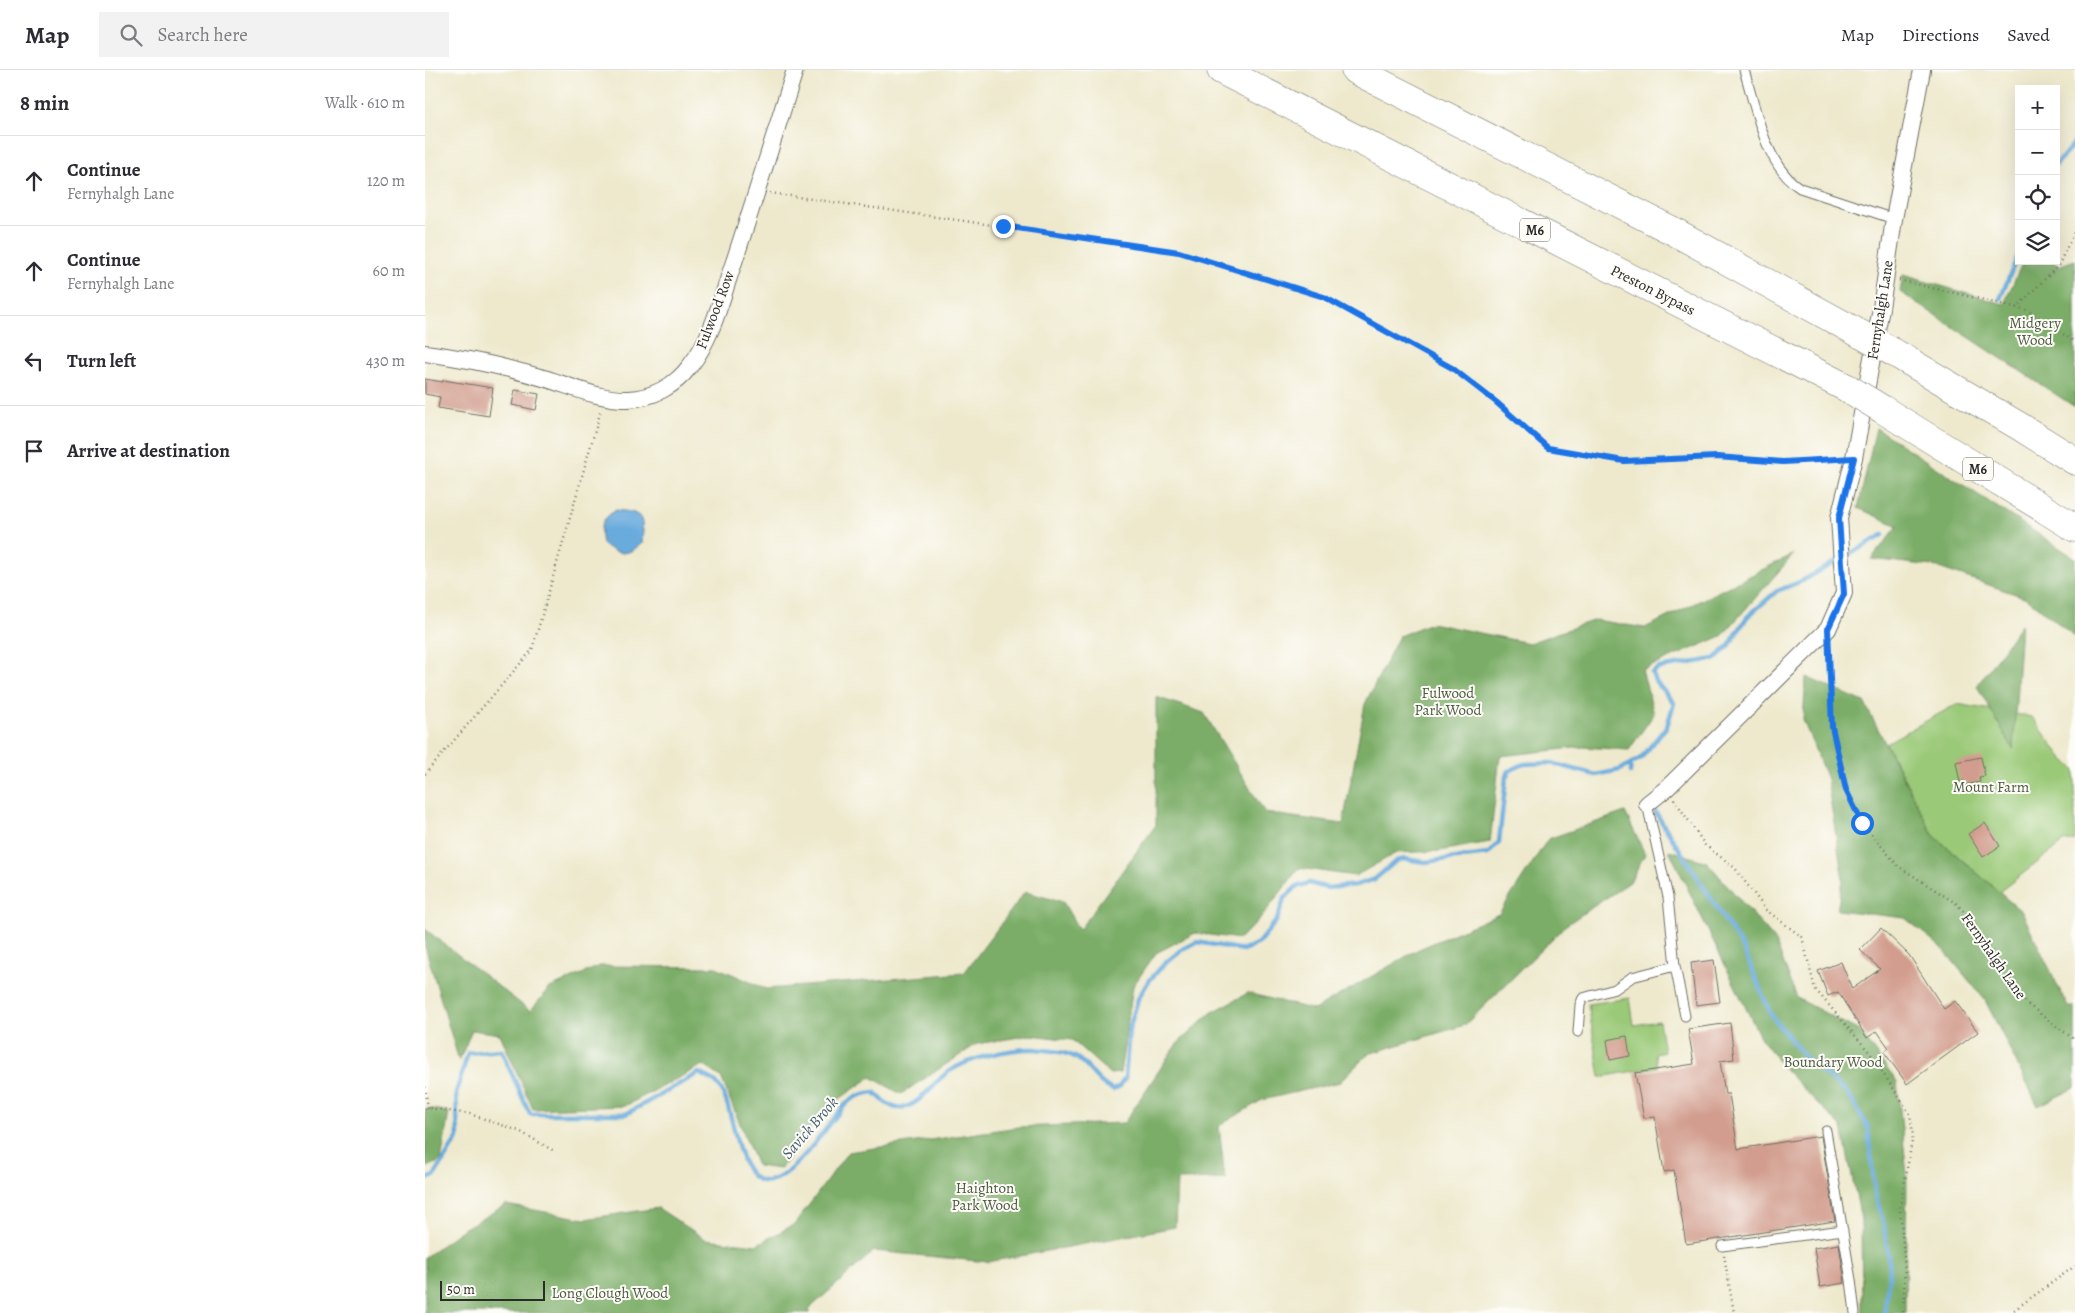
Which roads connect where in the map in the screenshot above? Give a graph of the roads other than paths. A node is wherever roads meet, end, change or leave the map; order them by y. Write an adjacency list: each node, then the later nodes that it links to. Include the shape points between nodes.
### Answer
1 (795, 70): 7 (street, Fulwood Row, via 707,338 690,367 666,388 649,396 627,399 604,396 546,379)
2 (1221, 70): 9 (highway, Preston Bypass / M6, bridge, via 1849,389)
3 (1355, 70): 8 (highway, bridge, via 1673,231 1893,352)
4 (1745, 70): 6 (lane, via 1763,131 1784,175 1800,188)
5 (1922, 70): 6 (street, Fernyhalgh Lane)
6 (1893, 219): 10 (street, Fernyhalgh Lane, via 1854,458 1839,518 1844,594 1828,629)
7 (425, 353)
8 (2075, 462)
9 (2075, 528)
10 (1647, 804): 11 (lane, via 1668,897)
11 (1675, 966): 12 (lane); 13 (lane, via 1632,977 1615,989 1583,998)
12 (1685, 1016)
13 (1578, 1032)
14 (1826, 1130): 15 (lane)
15 (1843, 1230): 16 (lane); 17 (lane)
16 (1722, 1246)
17 (1855, 1313)

